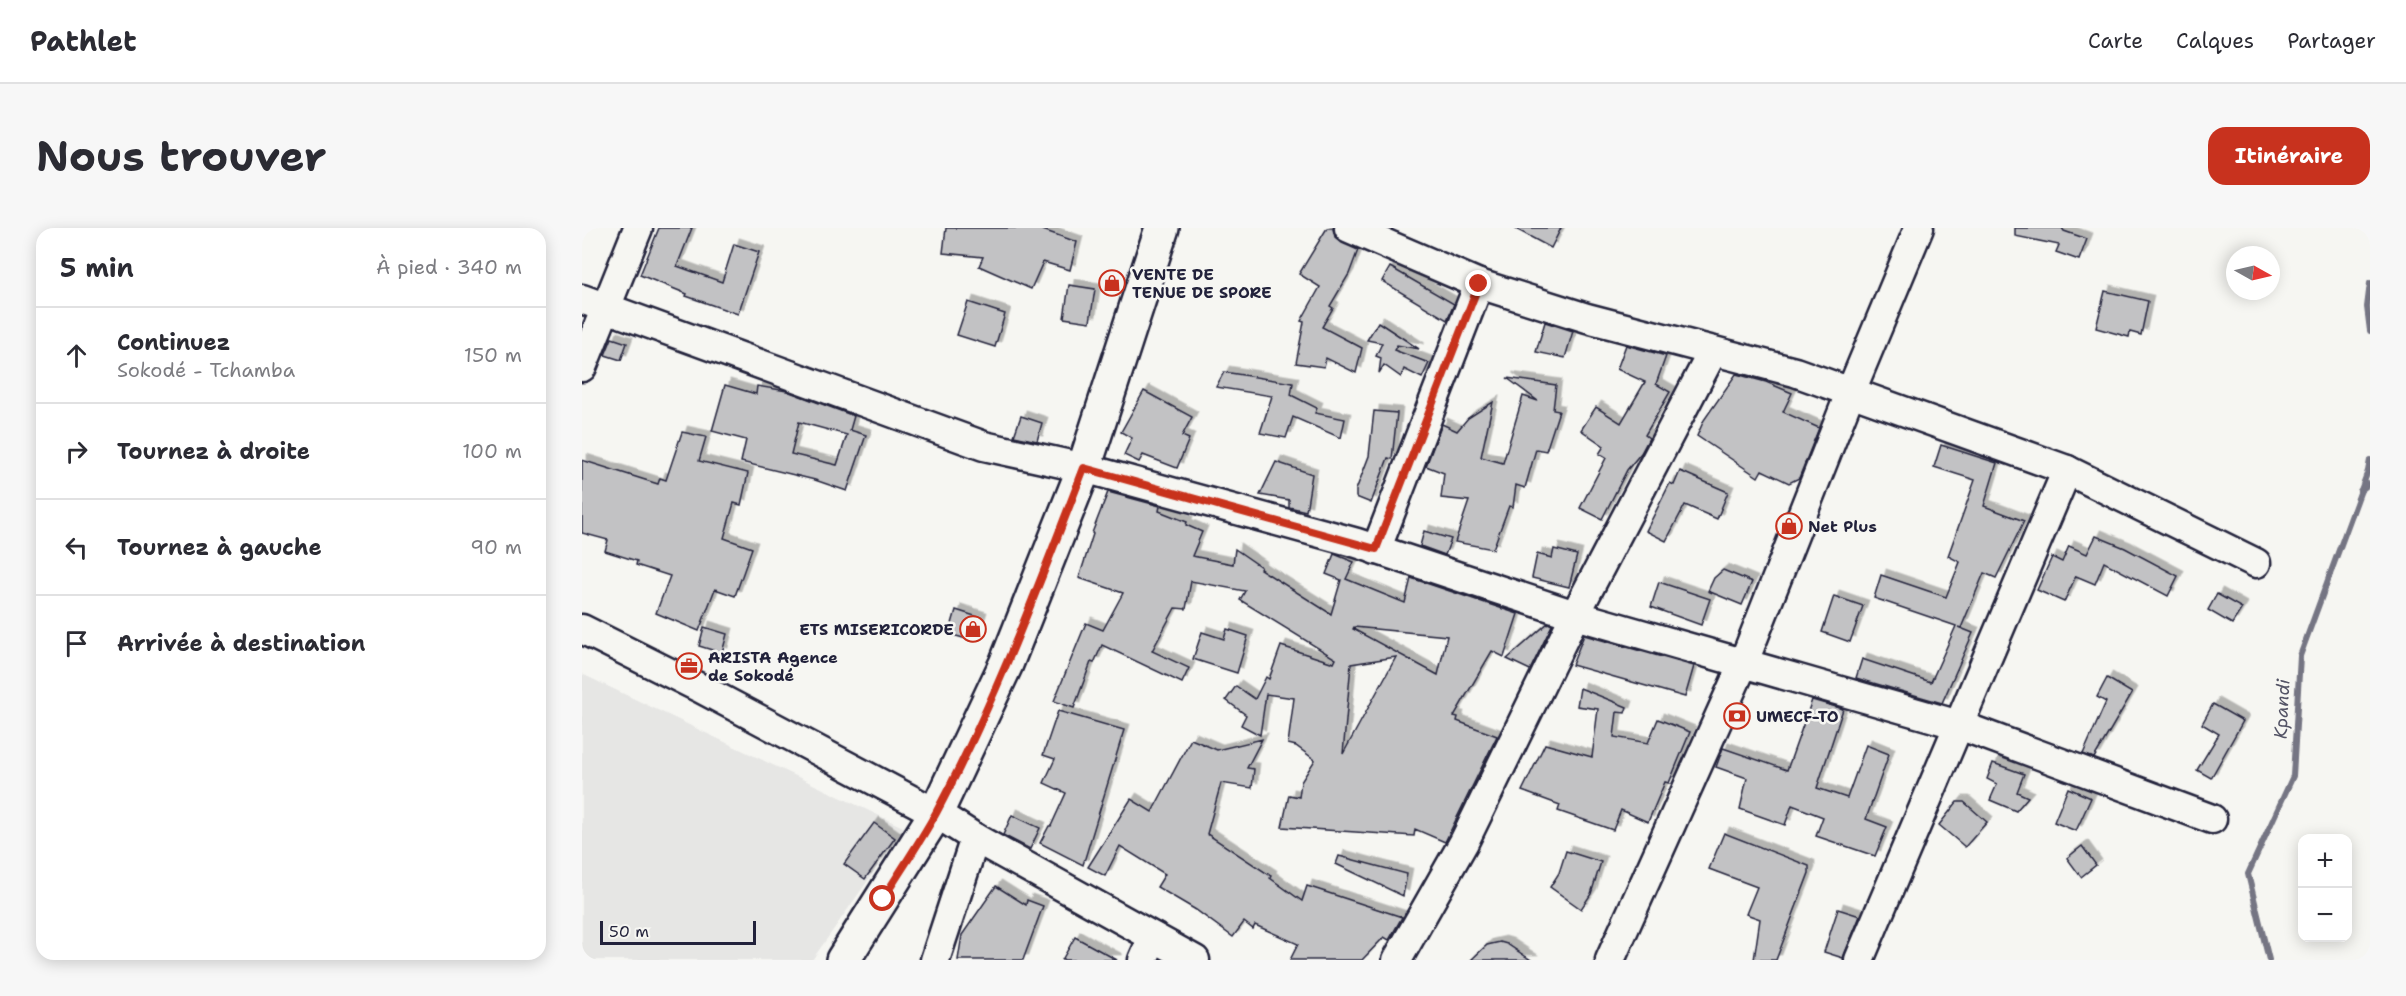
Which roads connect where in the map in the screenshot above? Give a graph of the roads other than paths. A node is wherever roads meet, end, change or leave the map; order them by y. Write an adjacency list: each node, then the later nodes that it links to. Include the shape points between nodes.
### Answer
1 (638, 228): 6 (street)
2 (1162, 228): 10 (main road)
3 (1349, 228): 5 (street)
4 (1919, 228): 9 (street)
5 (1479, 284): 7 (street); 12 (street)
6 (594, 303): 8 (street); 10 (street, via 984,446)
7 (1713, 351): 9 (street); 14 (street)
8 (582, 367)
9 (1851, 391): 11 (street); 16 (street)
10 (1084, 468): 12 (street); 18 (main road, via 1006,664)
11 (2067, 470): 13 (street); 17 (street)
12 (1376, 549): 14 (street)
13 (2256, 563)
14 (1575, 615): 16 (street); 25 (street, via 1464,842)
15 (582, 629): 18 (street)
16 (1743, 664): 17 (street); 26 (street)
17 (1959, 725): 19 (street); 27 (street)
18 (936, 813): 20 (street); 22 (main road)
19 (2212, 819)
20 (975, 838): 21 (street); 23 (street)
21 (1148, 949): 24 (street)
22 (843, 960)
23 (935, 960)
24 (1195, 960)
25 (1397, 960)
26 (1610, 960)
27 (1859, 960)

